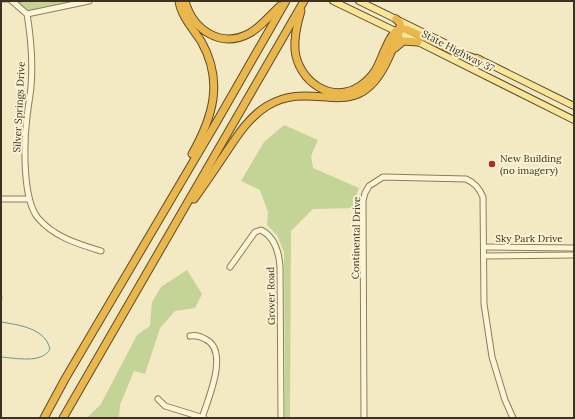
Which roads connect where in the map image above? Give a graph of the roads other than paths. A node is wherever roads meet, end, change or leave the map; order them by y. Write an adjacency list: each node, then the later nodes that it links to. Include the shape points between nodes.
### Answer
1 (12, 1): 9 (street)
2 (89, 1): 9 (street)
3 (179, 1): 20 (highway, via 182,11 209,58 213,70 213,95 204,131 159,213)
4 (185, 1): 5 (highway, via 191,17 204,30 216,37 232,38 244,36 256,29)
5 (285, 1): 20 (highway)
6 (334, 1): 11 (main road, State Highway 37)
7 (359, 1): 10 (main road, State Highway 37)
8 (303, 3): 11 (highway, via 295,39 298,65 311,82 329,91 346,92 358,88 369,79 375,72 389,41); 19 (highway)
9 (27, 14): 18 (street, Silver Springs Drive, via 32,70 25,130)
10 (396, 19): 11 (highway, via 400,23); 13 (main road, State Highway 37)
11 (399, 31): 12 (main road, State Highway 37); 13 (highway, via 408,30); 14 (highway)
12 (418, 42): 14 (highway, via 399,43); 16 (main road, State Highway 37)
13 (480, 60): 15 (main road, State Highway 37)
14 (387, 62): 19 (highway, via 374,83 356,94 340,98 291,96 262,109 239,134)
15 (574, 106)
16 (574, 120)
17 (1, 198): 18 (street)
18 (30, 199): 23 (street, Silver Springs Drive, via 37,217 45,225 64,238)
19 (177, 220): 30 (highway)
20 (158, 221): 29 (highway)
21 (484, 247): 22 (street, Sky Park Drive); 25 (street); 33 (street, Continental Drive, via 483,197 473,182 466,179 383,177 376,180 365,192)
22 (574, 248)
23 (101, 251)
24 (574, 255): 25 (street, Sky Park Drive)
25 (484, 256): 34 (street, via 484,304 492,357)
26 (230, 267): 32 (street, Grover Road, via 255,232 261,230 272,237 280,267)
27 (190, 336): 31 (street, via 208,340 216,354 217,368)
28 (158, 399): 31 (street, via 166,406)
29 (44, 418)
30 (63, 418)
31 (203, 418)
32 (281, 418)
33 (364, 418)
34 (513, 418)

